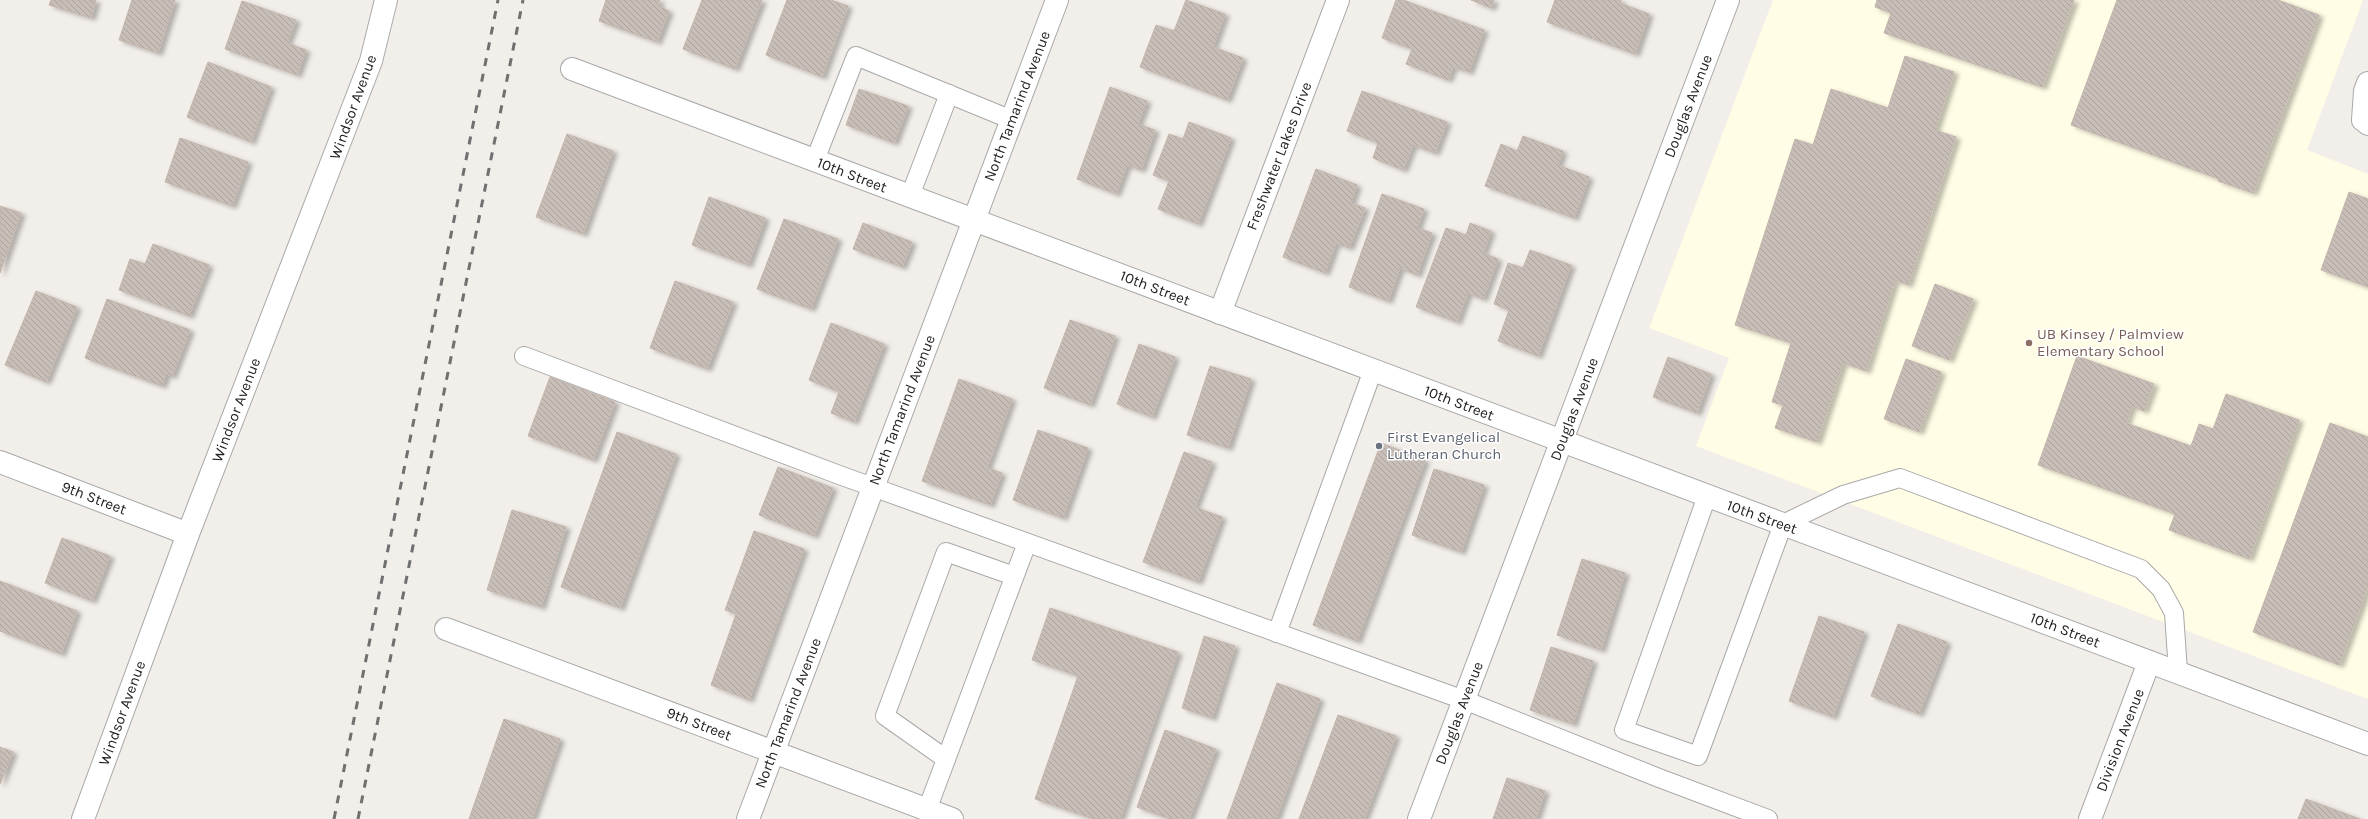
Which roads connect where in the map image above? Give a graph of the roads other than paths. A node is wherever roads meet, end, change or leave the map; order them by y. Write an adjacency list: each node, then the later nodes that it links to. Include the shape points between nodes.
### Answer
1 (386, 0): 21 (street, Windsor Avenue, via 372,61)
2 (1057, 0): 8 (street, North Tamarind Avenue)
3 (1338, 0): 13 (street, Freshwater Lakes Drive)
4 (1728, 0): 16 (street, Douglas Avenue)
5 (572, 69): 10 (street, 10th Street)
6 (2368, 83): 9 (street, via 2365,91)
7 (949, 94): 8 (lane); 10 (lane, via 856,56); 11 (lane)
8 (1012, 120): 12 (street, North Tamarind Avenue)
9 (2365, 122)
10 (815, 160): 11 (street, 10th Street)
11 (910, 196): 12 (street, 10th Street)
12 (974, 220): 13 (street, 10th Street); 18 (street, North Tamarind Avenue)
13 (1220, 313): 15 (street, 10th Street)
14 (524, 356): 18 (lane)
15 (1373, 370): 16 (street, 10th Street); 25 (lane)
16 (1562, 441): 19 (street, 10th Street); 28 (street, Douglas Avenue)
17 (0, 462): 21 (street, 9th Street)
18 (873, 488): 22 (lane); 30 (street, North Tamarind Avenue)
19 (1707, 496): 20 (street, 10th Street); 20 (lane, via 1624,730 1698,756)
20 (1783, 524): 26 (street, 10th Street); 27 (lane, via 1842,495 1900,478 2141,569 2161,589 2174,613)
21 (188, 534): 33 (street, Windsor Avenue)
22 (1027, 543): 23 (lane); 25 (lane)
23 (1014, 576): 31 (lane); 31 (lane, via 946,552 885,716)
24 (446, 629): 30 (street, 9th Street)
25 (1277, 633): 28 (lane)
26 (2149, 662): 27 (street, 10th Street); 37 (street, Division Avenue)
27 (2178, 672): 29 (street, 10th Street)
28 (1464, 700): 35 (street, Douglas Avenue); 36 (lane)
29 (2368, 744)
30 (773, 752): 32 (street, 9th Street); 34 (street, North Tamarind Avenue)
31 (946, 760): 32 (lane)
32 (940, 816)
33 (83, 819)
34 (748, 819)
35 (1419, 819)
36 (1768, 819)
37 (2090, 819)

